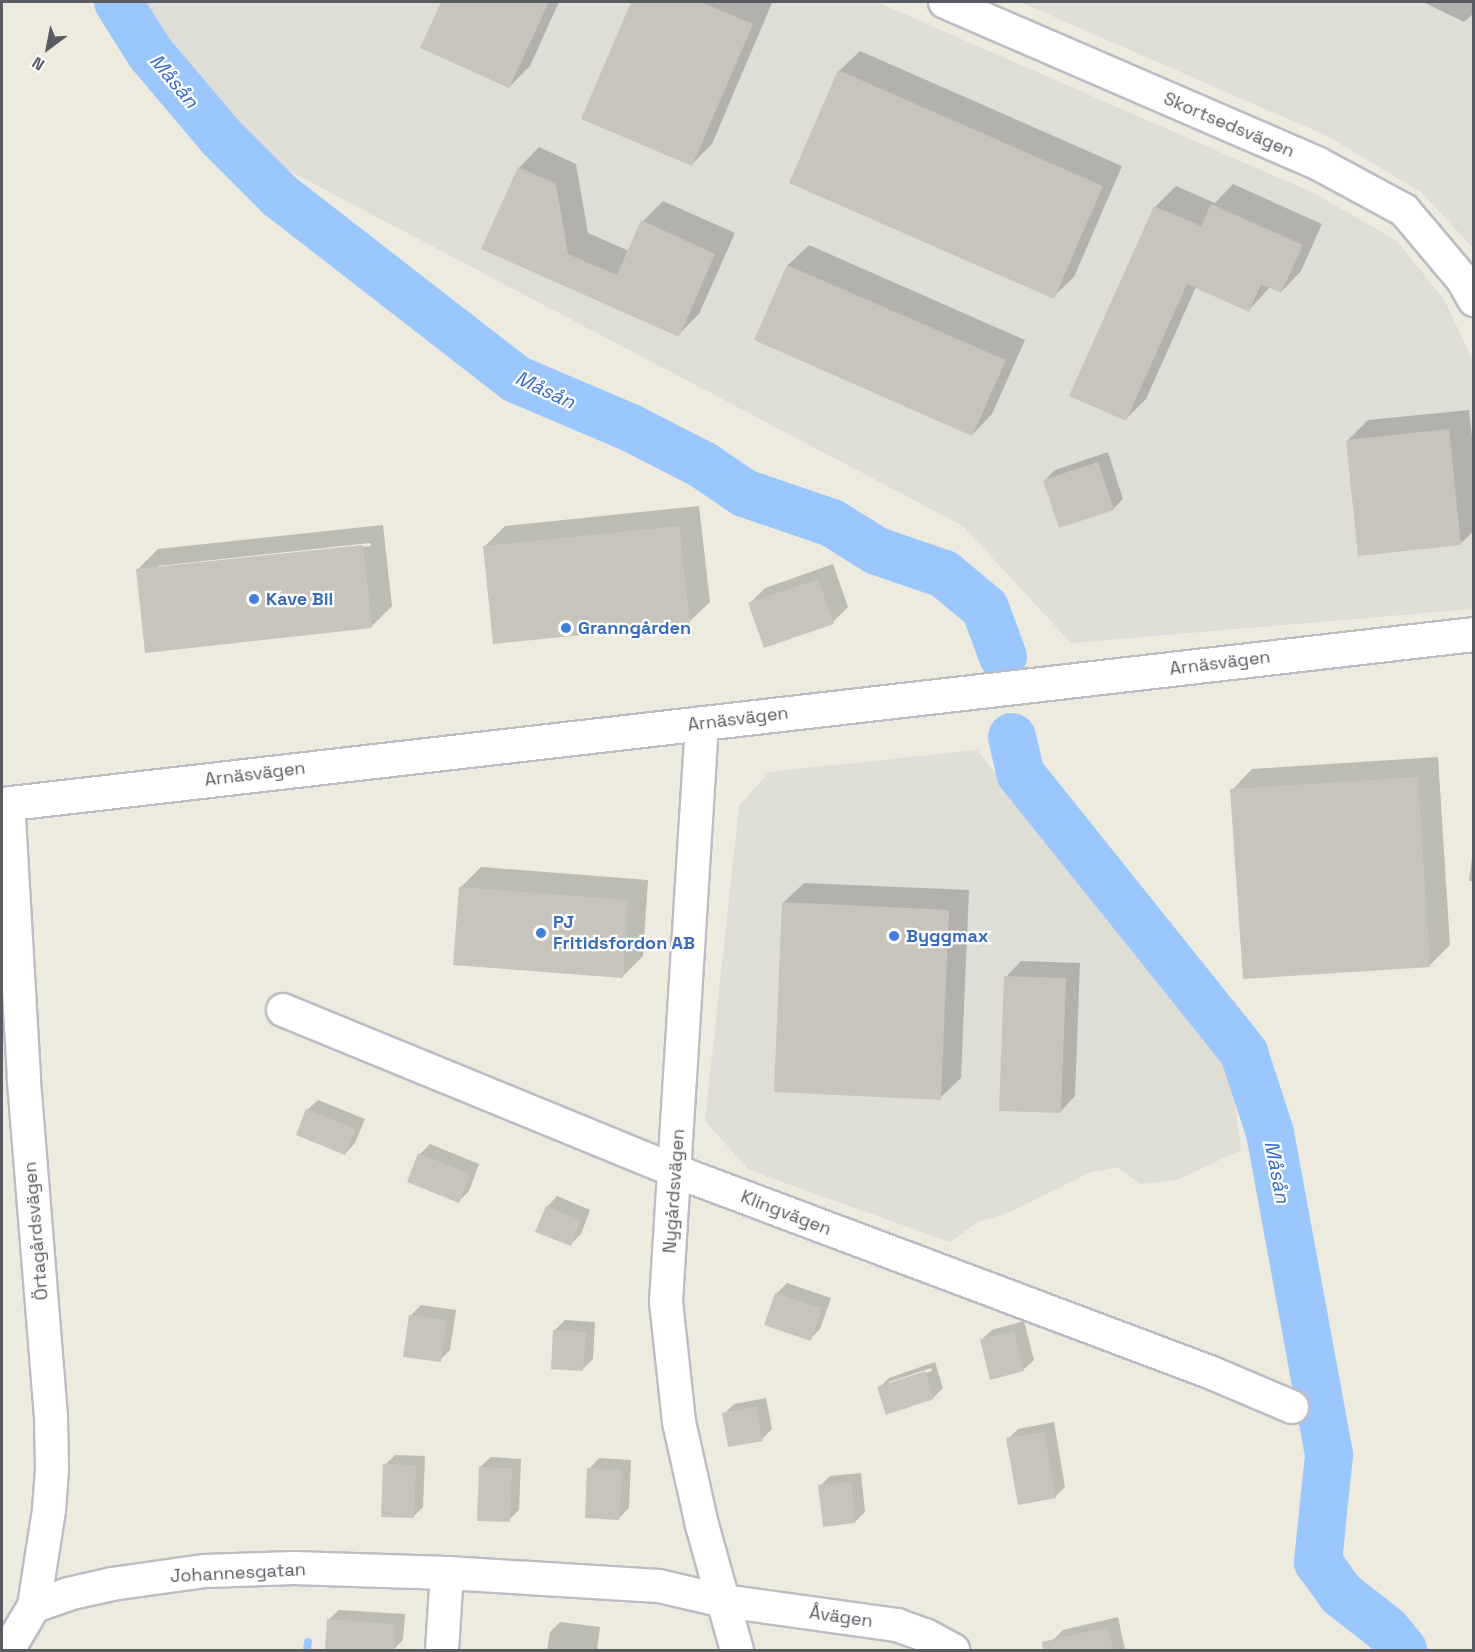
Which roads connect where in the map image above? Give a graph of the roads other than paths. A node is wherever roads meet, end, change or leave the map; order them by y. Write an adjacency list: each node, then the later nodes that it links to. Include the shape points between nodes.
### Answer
1 (945, 2): 2 (street, Skortsedsvägen, via 1317,163 1404,210 1463,280)
2 (1473, 300)
3 (1473, 634): 4 (street, Arnäsvägen)
4 (702, 723): 5 (street, Arnäsvägen); 8 (street, Nygårdsvägen)
5 (5, 804): 7 (street, Örtagårdsvägen)
6 (283, 1010): 8 (street, Klingvägen)
7 (11, 1023): 12 (street, Örtagårdsvägen, via 51,1418 49,1510)
8 (675, 1172): 9 (street, Klingvägen, via 1212,1373); 11 (street, Nygårdsvägen, via 666,1302 679,1422)
9 (1292, 1407)
10 (447, 1573): 11 (street, Johannesgatan, via 658,1586); 12 (street, Johannesgatan, via 294,1568 206,1570 112,1584); 14 (street)
11 (724, 1600): 15 (street, Nygårdsvägen); 16 (street, Åvägen, via 897,1625)
12 (34, 1606): 13 (street, Örtagårdsvägen)
13 (8, 1650)
14 (442, 1650)
15 (737, 1650)
16 (952, 1650)

